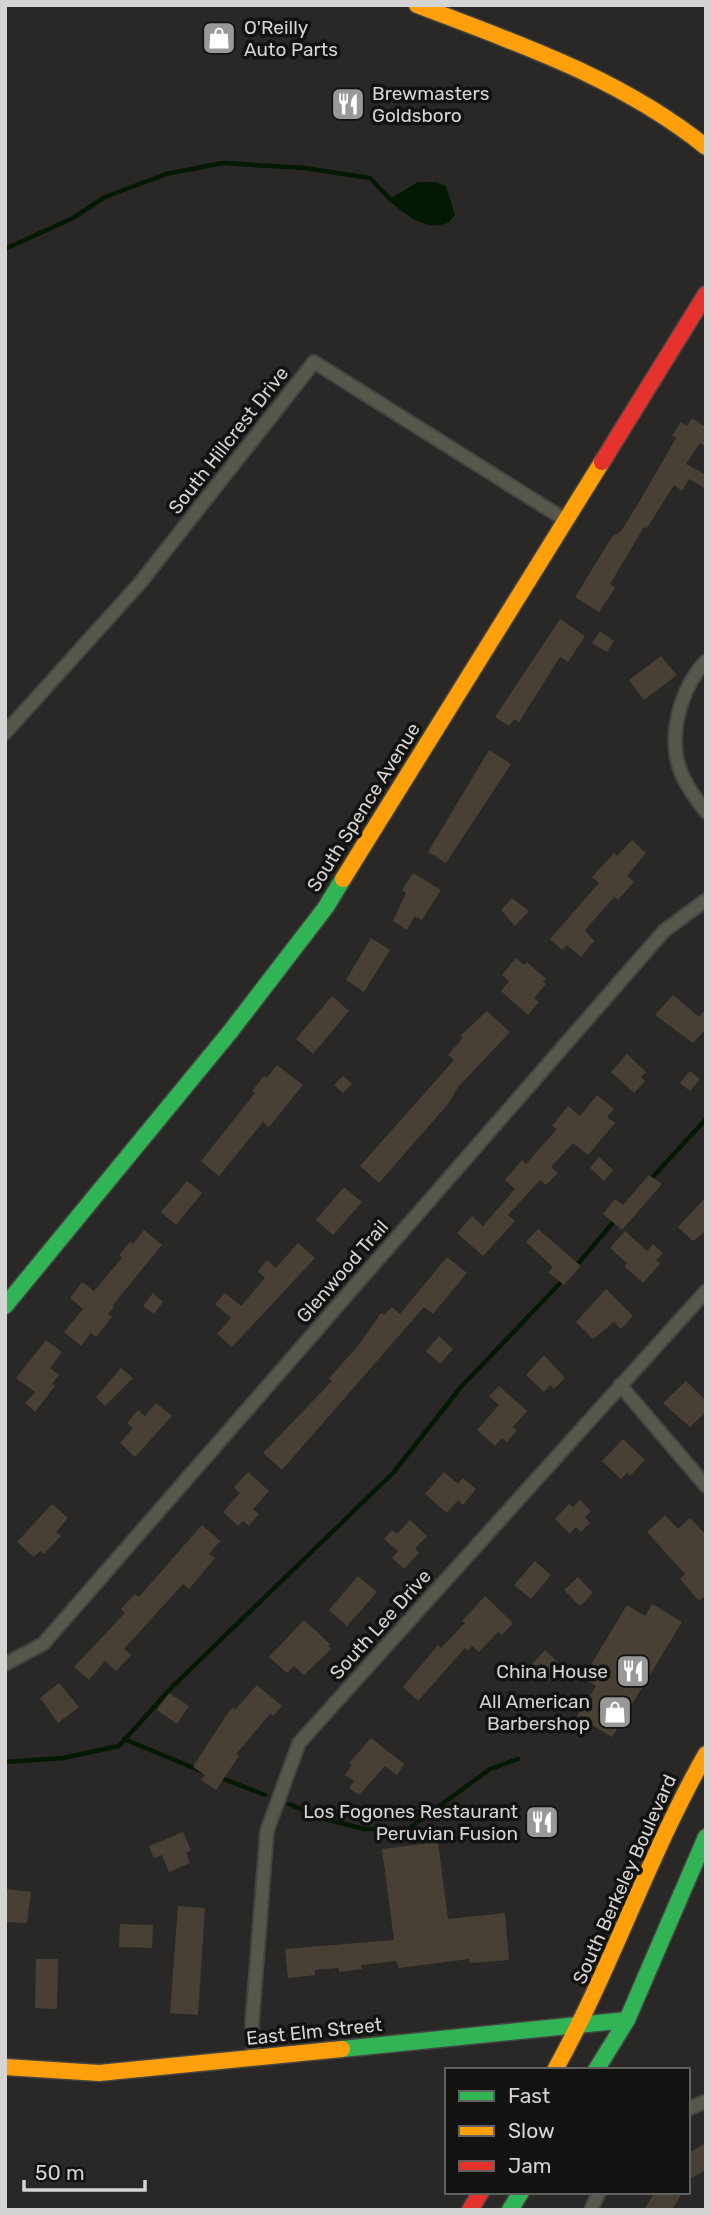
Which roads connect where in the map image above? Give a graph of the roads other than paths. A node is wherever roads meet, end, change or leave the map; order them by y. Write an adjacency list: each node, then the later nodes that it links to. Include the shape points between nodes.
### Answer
1 (417, 5): 2 (street, via 605,79 686,129)
2 (706, 147)
3 (706, 294): 4 (street, South Spence Avenue)
4 (564, 519): 6 (street, South Hillcrest Drive, via 314,362 140,583); 10 (street, South Spence Avenue, via 326,907 230,1032)
5 (706, 661): 7 (street, via 695,672 679,710 676,754 688,788)
6 (5, 733)
7 (706, 812)
8 (706, 900): 13 (street, Glenwood Trail, via 664,931 43,1643)
9 (706, 1291): 11 (street, South Lee Drive)
10 (5, 1306)
11 (620, 1385): 12 (street); 18 (street, South Lee Drive, via 299,1743 267,1831 252,2024)
12 (706, 1486)
13 (5, 1664)
14 (706, 1754): 17 (street, South Berkeley Boulevard, via 684,1790)
15 (706, 1838): 16 (street)
16 (627, 2020): 17 (street, East Elm Street); 21 (street)
17 (584, 2022): 18 (street, East Elm Street); 20 (street, South Berkeley Boulevard)
18 (254, 2059): 19 (street, East Elm Street, via 99,2073)
19 (5, 2067)
20 (556, 2068)
21 (597, 2068)
22 (706, 2101): 23 (street)
23 (690, 2108)
24 (480, 2194): 27 (street)
25 (520, 2194): 28 (street)
26 (598, 2194): 29 (street)
27 (470, 2210)
28 (510, 2210)
29 (591, 2210)

